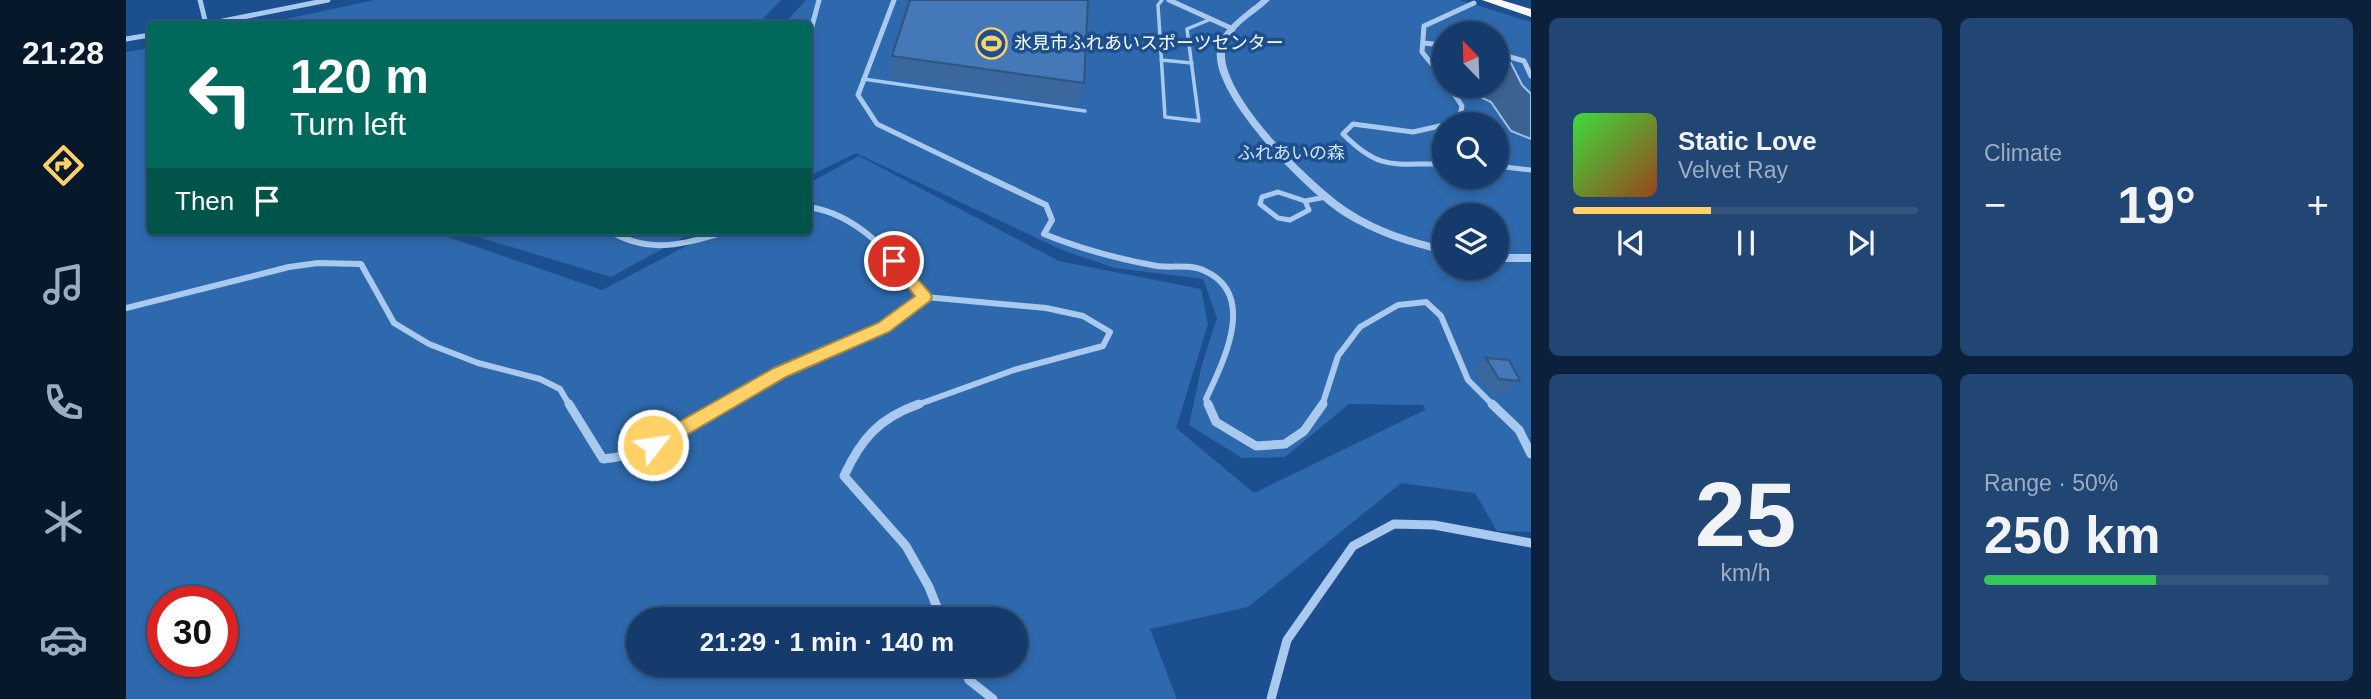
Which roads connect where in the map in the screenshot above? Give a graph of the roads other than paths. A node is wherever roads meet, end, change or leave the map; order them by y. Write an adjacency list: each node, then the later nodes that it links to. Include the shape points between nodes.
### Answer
1 (201, 0): 12 (street)
2 (328, 0): 13 (street)
3 (819, 0): 14 (street)
4 (894, 0): 25 (street)
5 (1162, 0): 21 (lane, via 1158,5)
6 (1169, 0): 11 (street)
7 (1266, 0): 15 (street)
8 (1488, 0): 10 (highway)
9 (1475, 3): 18 (street, via 1424,26)
10 (1531, 13)
11 (1211, 19): 15 (street); 22 (lane, via 1187,29)
12 (205, 21)
13 (221, 21)
14 (812, 26)
15 (1233, 29): 31 (street, via 1222,45 1222,68 1232,92)
16 (147, 36): 17 (street)
17 (126, 39)
18 (1423, 43): 19 (street); 23 (street, via 1422,52)
19 (1432, 44)
20 (1509, 56): 24 (street, via 1524,61)
21 (1161, 60): 22 (lane); 22 (lane, via 1165,117 1199,121)
22 (1192, 63)
23 (1432, 64)
24 (1531, 76)
25 (863, 79): 26 (lane); 41 (street, via 859,95 877,124 1045,205 1052,220 1044,234 1084,251 1161,267 1203,270 1222,279 1231,297 1233,332 1206,399 1216,422 1228,431 1256,446 1285,444 1304,431 1324,404 1338,356 1360,327 1398,305 1426,302 1441,316 1468,380 1519,430)
26 (1085, 111)
27 (1432, 128): 28 (street, via 1413,132 1353,124 1343,134 1377,163)
28 (1432, 163)
29 (1509, 167): 30 (street)
30 (1531, 170)
31 (1326, 197): 32 (lane); 36 (street, via 1374,228)
32 (1305, 201): 32 (lane, via 1309,210 1301,219 1286,221 1269,215 1260,204 1271,192)
33 (812, 208): 39 (street, via 834,212 864,232)
34 (616, 235): 35 (street, via 627,243 660,248)
35 (711, 235)
36 (1432, 246)
37 (1509, 259): 38 (street)
38 (1529, 260)
39 (925, 297): 40 (street, via 884,328 780,373 653,445 603,459 559,389 429,344 394,323 361,264 289,267); 43 (street, via 1046,308 1083,316 1110,332 1103,346 1014,370 914,406 875,428 857,447 844,476 855,494 899,536)
40 (126, 308)
41 (1531, 454)
42 (1531, 542): 46 (street, via 1434,524 1394,524 1353,546 1287,640)
43 (938, 607)
44 (968, 677): 45 (street)
45 (993, 699)
46 (1271, 699)

